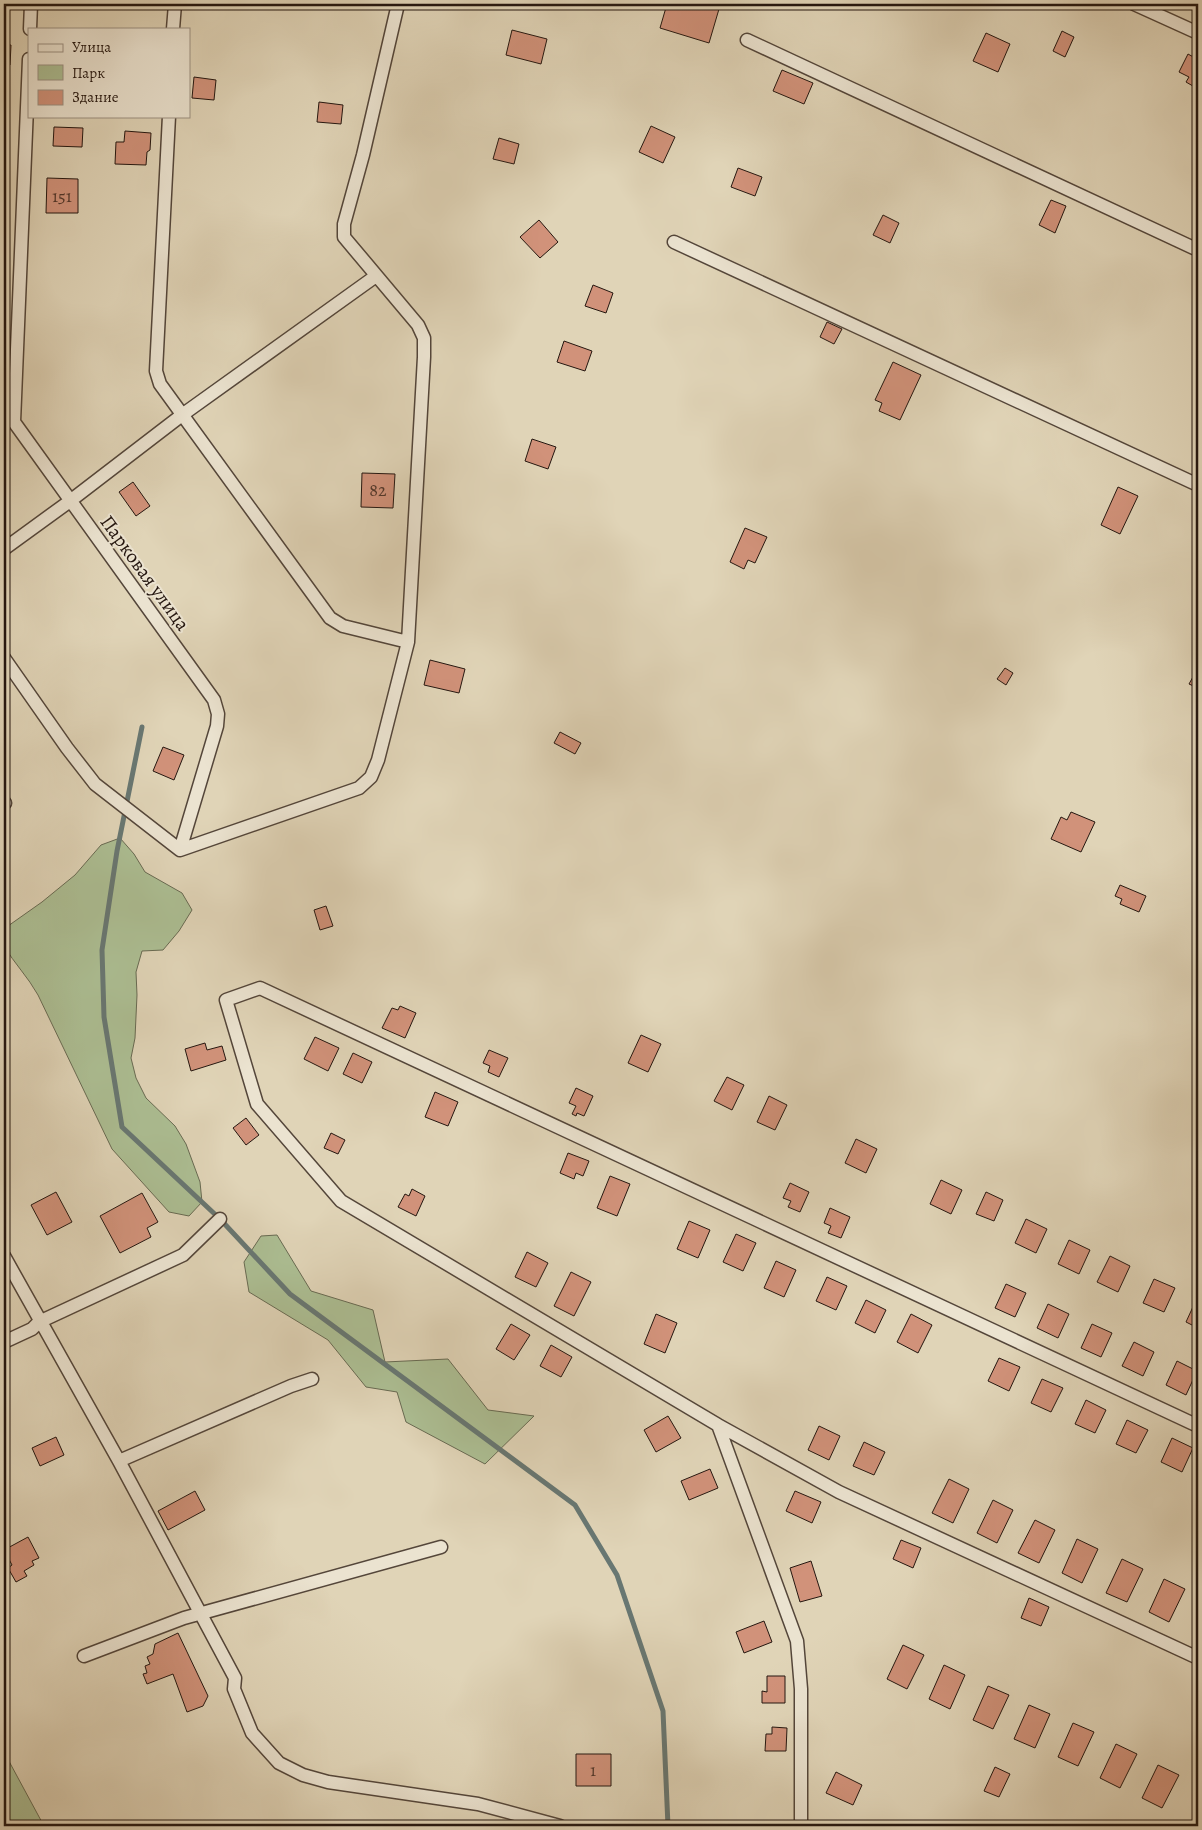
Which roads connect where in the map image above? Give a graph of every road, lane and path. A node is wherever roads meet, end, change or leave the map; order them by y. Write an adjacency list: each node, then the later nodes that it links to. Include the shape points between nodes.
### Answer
1 (31, 4): 5 (street)
2 (175, 4): 6 (street)
3 (398, 4): 13 (street, via 344,224 344,237)
4 (1134, 4): 7 (street)
5 (30, 28)
6 (173, 28)
7 (1198, 33)
8 (747, 40): 12 (street)
9 (28, 83): 16 (street, Парковая улица, via 14,422)
10 (169, 118): 14 (street, via 156,371 160,384)
11 (674, 242): 15 (street)
12 (1198, 250)
13 (376, 276): 14 (street); 18 (street, via 418,325 424,338)
14 (182, 415): 16 (street); 18 (street, via 330,618 343,626)
15 (1198, 485)
16 (70, 501): 17 (street); 20 (street, Парковая улица, via 214,700 217,726)
17 (4, 549)
18 (408, 642): 20 (street, via 378,760 371,777 359,788)
19 (4, 658): 20 (street, via 95,784)
20 (180, 850)
21 (220, 1219): 23 (street, via 183,1255)
22 (4, 1256): 23 (street)
23 (39, 1322): 24 (street); 28 (street)
24 (4, 1342)
25 (312, 1379): 28 (street)
26 (718, 1425): 27 (street, via 341,1201 257,1104 226,1000 260,988); 32 (street, via 839,1492); 34 (street, via 797,1641 801,1688)
27 (1198, 1426)
28 (119, 1461): 30 (street)
29 (441, 1547): 30 (street)
30 (203, 1614): 31 (street, via 184,1618); 33 (street, via 235,1678 234,1690 252,1733 279,1763 303,1775 328,1782 478,1804)
31 (84, 1656)
32 (1198, 1658)
33 (560, 1826)
34 (801, 1826)

